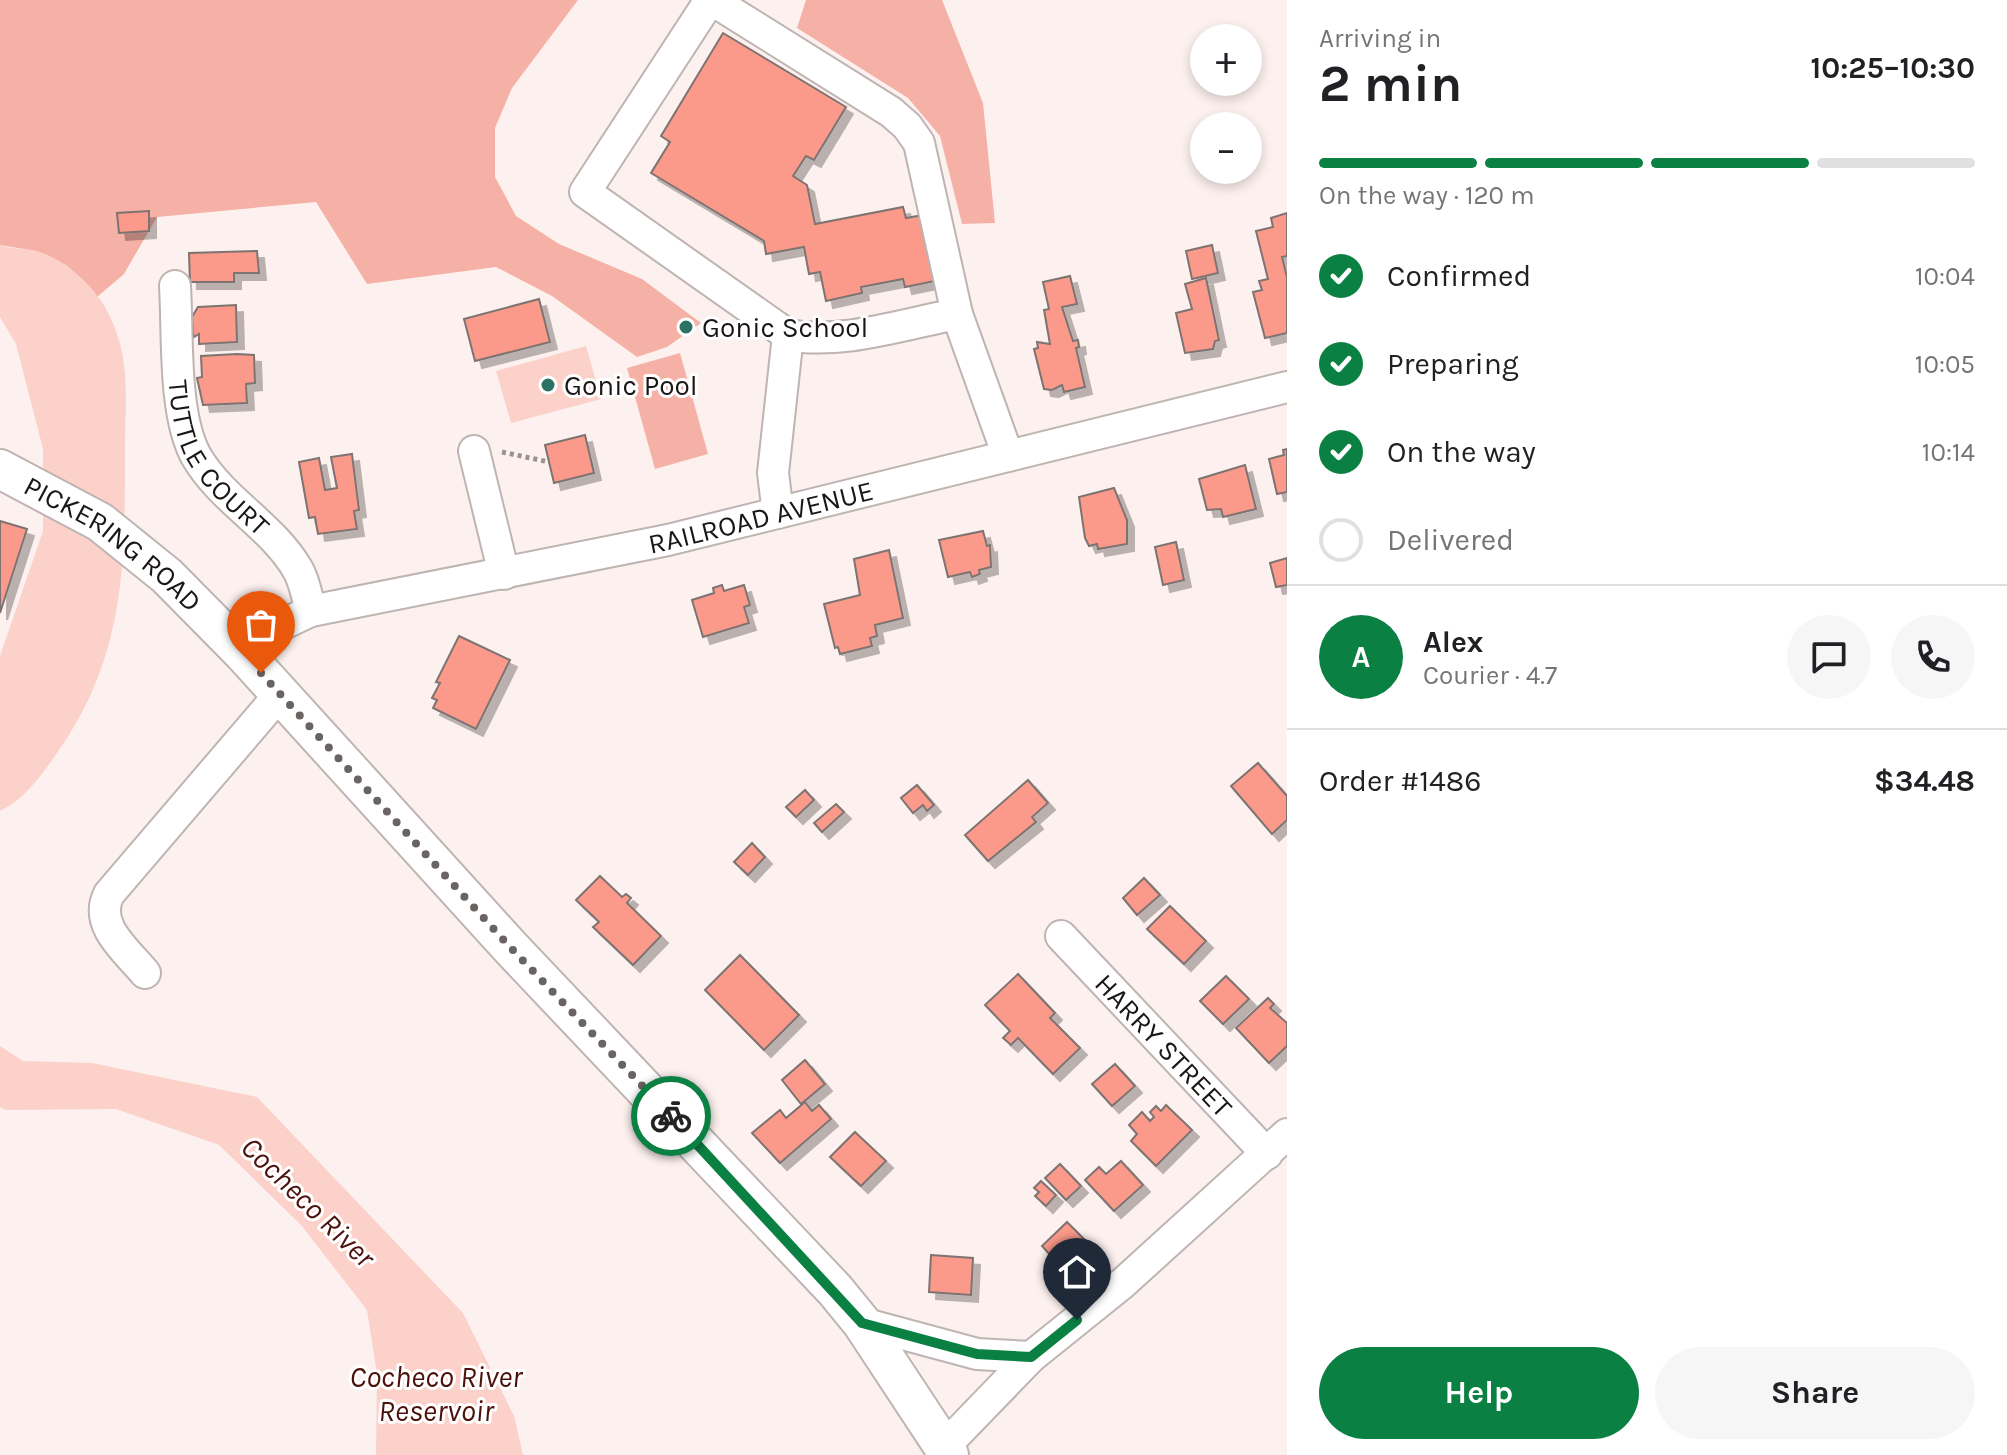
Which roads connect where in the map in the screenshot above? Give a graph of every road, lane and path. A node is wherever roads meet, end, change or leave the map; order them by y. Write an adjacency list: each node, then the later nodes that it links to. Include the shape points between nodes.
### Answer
1 (711, 0): 3 (street, via 907,126 919,143); 4 (street, via 585,192)
2 (175, 286): 12 (street, TUTTLE COURT, via 183,403 196,456 286,553 299,572)
3 (957, 314): 4 (street, via 838,337 812,340); 7 (street)
4 (788, 335): 10 (street, via 773,473)
5 (1287, 387): 7 (street, RAILROAD AVENUE)
6 (483, 450): 8 (path); 11 (street)
7 (1008, 456): 10 (street, RAILROAD AVENUE)
8 (549, 462)
9 (16, 476): 13 (main road, PICKERING ROAD, via 100,522 144,556)
10 (778, 513): 11 (street, RAILROAD AVENUE)
11 (504, 574): 12 (street, RAILROAD AVENUE)
12 (311, 611): 13 (street, RAILROAD AVENUE, via 275,628)
13 (243, 653): 14 (main road, PICKERING ROAD)
14 (280, 694): 16 (street, via 102,908 104,922); 18 (main road, PICKERING ROAD)
15 (1061, 936): 17 (street, HARRY STREET)
16 (145, 973)
17 (1277, 1144): 19 (street, via 1123,1283)
18 (862, 1323): 19 (street, via 977,1354); 20 (main road, PICKERING ROAD)
19 (1031, 1357): 20 (street)
20 (947, 1451)

